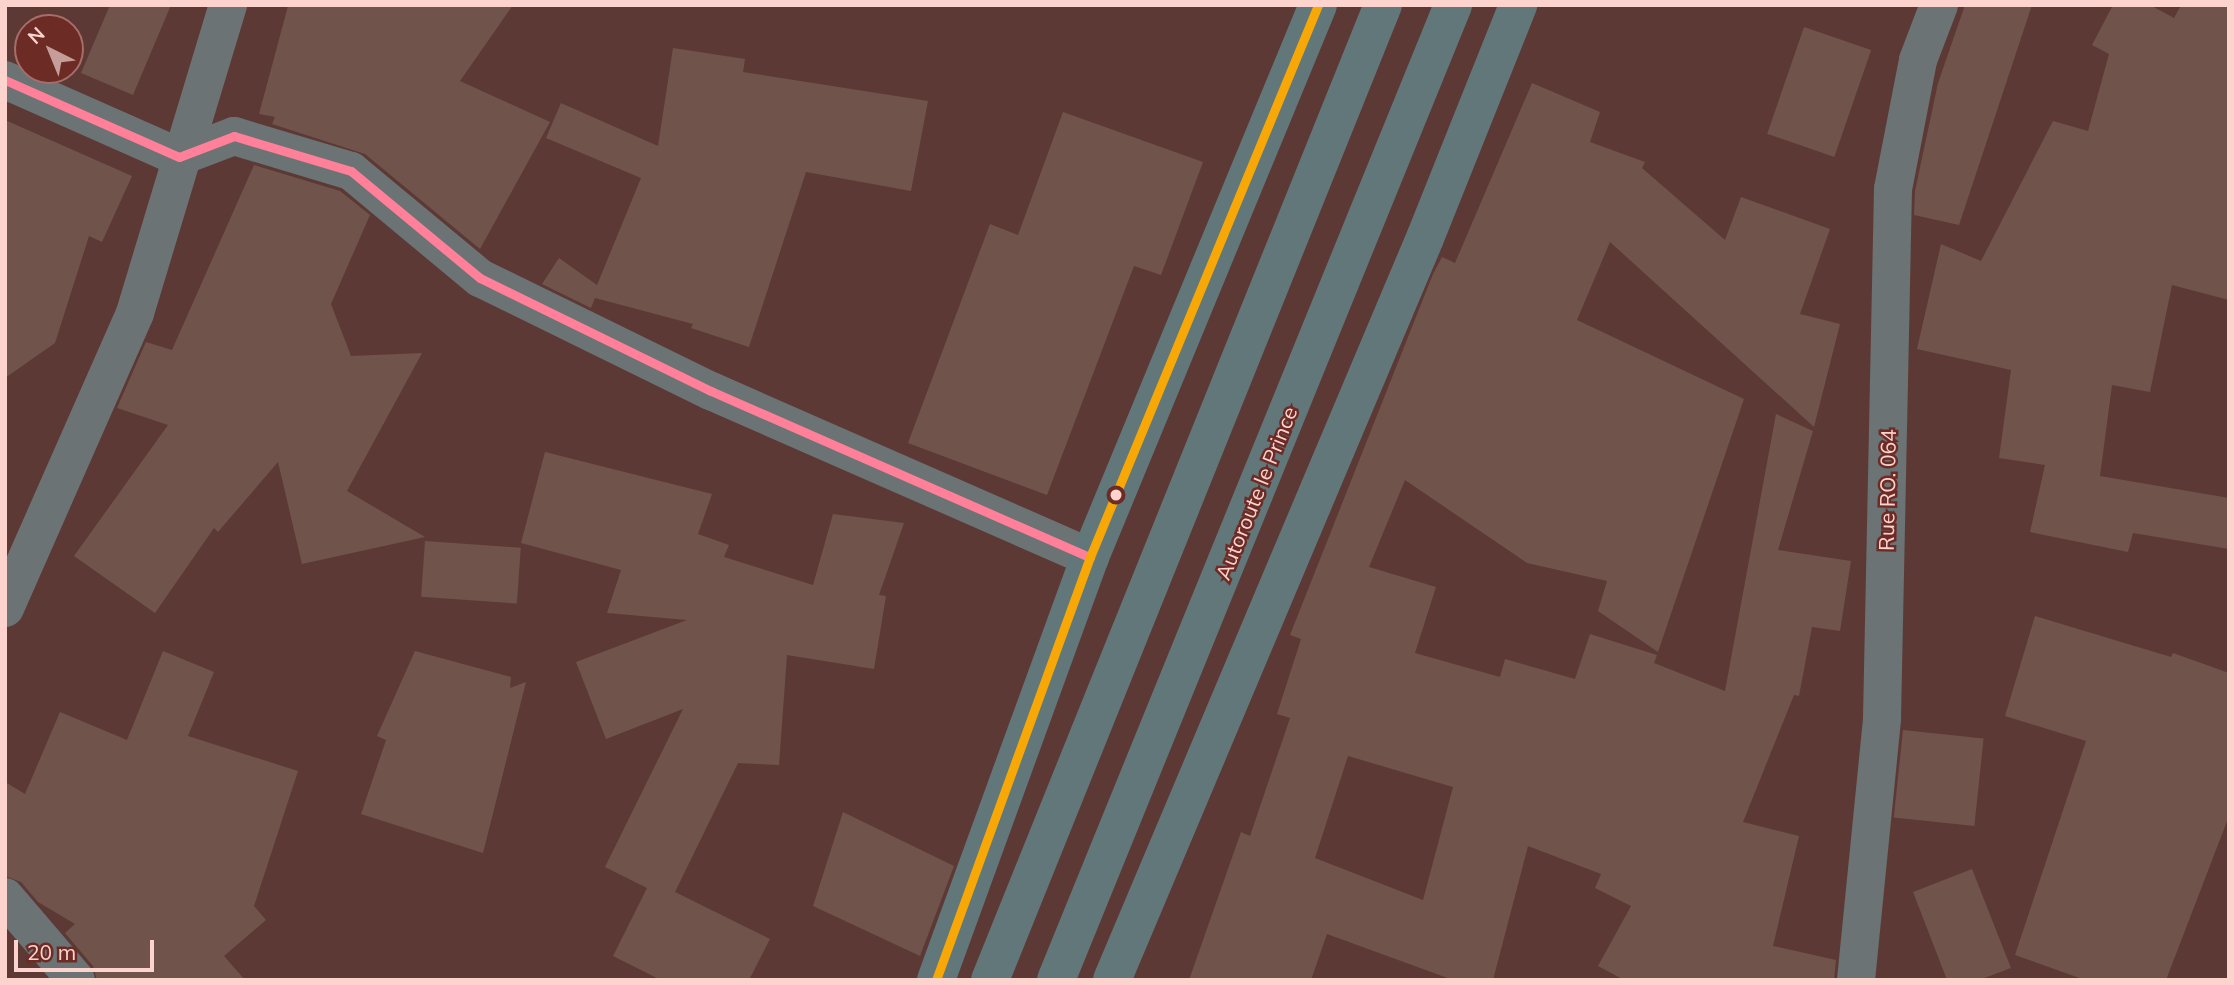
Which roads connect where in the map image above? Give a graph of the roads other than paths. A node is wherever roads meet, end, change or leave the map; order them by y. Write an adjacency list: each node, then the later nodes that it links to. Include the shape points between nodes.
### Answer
1 (228, 5): 8 (street)
2 (1318, 5): 9 (main road)
3 (1383, 5): 14 (main road)
4 (1453, 5): 15 (main road, Autoroute le Prince)
5 (1518, 5): 16 (main road, via 1409,276)
6 (1939, 5): 17 (street, Rue RO. 064, via 1918,60 1893,189 1882,718)
7 (5, 80): 8 (street)
8 (179, 157): 9 (street, via 234,136 351,171 480,278 711,391); 10 (street, via 135,313)
9 (1090, 557): 13 (main road)
10 (5, 608)
11 (5, 897): 12 (street)
12 (76, 980)
13 (936, 980)
14 (990, 980)
15 (1056, 980)
16 (1112, 980)
17 (1856, 980)

